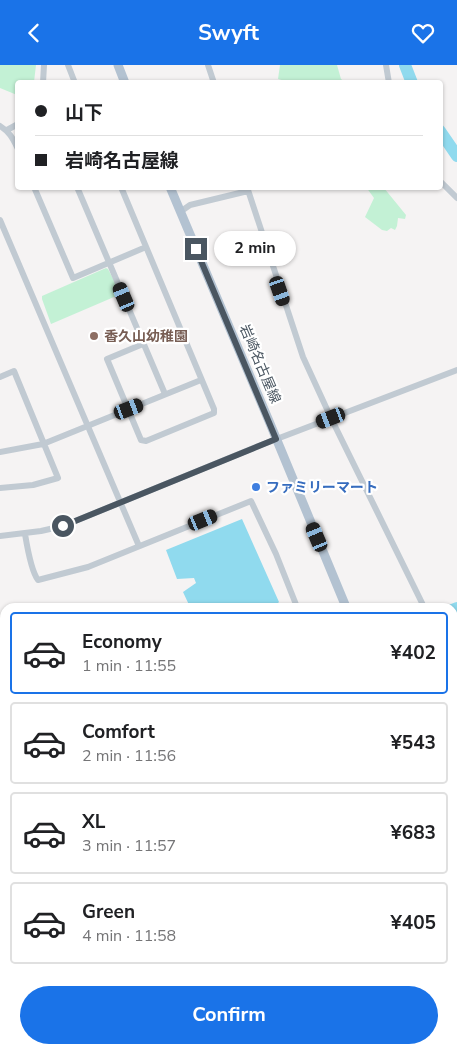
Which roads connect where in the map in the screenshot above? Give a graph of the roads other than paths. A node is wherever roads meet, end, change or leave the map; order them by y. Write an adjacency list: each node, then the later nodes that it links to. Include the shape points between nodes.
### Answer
1 (44, 65): 6 (street)
2 (68, 65): 7 (street)
3 (118, 65): 8 (main road)
4 (208, 65): 9 (street)
5 (386, 65): 10 (street)
6 (43, 80)
7 (74, 80)
8 (124, 80)
9 (213, 80)
10 (388, 80)
11 (15, 125): 13 (street)
12 (0, 126): 13 (street)
13 (7, 129): 14 (street)
14 (15, 142)
15 (443, 184): 22 (street)
16 (35, 190): 27 (street, via 73,278)
17 (78, 190): 27 (street)
18 (122, 190): 26 (street)
19 (171, 190): 23 (main road, 岩崎名古屋線)
20 (243, 190): 23 (street, via 190,205)
21 (247, 190): 34 (street, via 303,357)
22 (457, 198)
23 (180, 212): 36 (main road, 岩崎名古屋線)
24 (0, 220): 25 (street)
25 (2, 233): 35 (street)
26 (146, 247): 27 (street); 31 (street)
27 (109, 263): 28 (street)
28 (143, 344): 32 (street); 33 (street, via 107,359)
29 (457, 370): 34 (street)
30 (0, 377): 37 (street, via 14,371)
31 (201, 379): 32 (street); 33 (street, via 214,409 210,416 143,442)
32 (165, 394): 33 (street)
33 (129, 409): 35 (street)
34 (331, 418): 36 (street); 46 (street)
35 (88, 426): 37 (street); 40 (street)
36 (276, 439): 40 (street); 45 (main road, 岩崎名古屋線)
37 (43, 444): 38 (street); 39 (street, via 58,478 33,485)
38 (0, 452)
39 (0, 488)
40 (121, 503): 41 (street, via 63,526); 43 (street)
41 (24, 534): 42 (street); 43 (street, via 38,580 88,567)
42 (0, 536)
43 (139, 546): 44 (street, via 251,501)
44 (295, 603)
45 (344, 603)
46 (421, 603)

